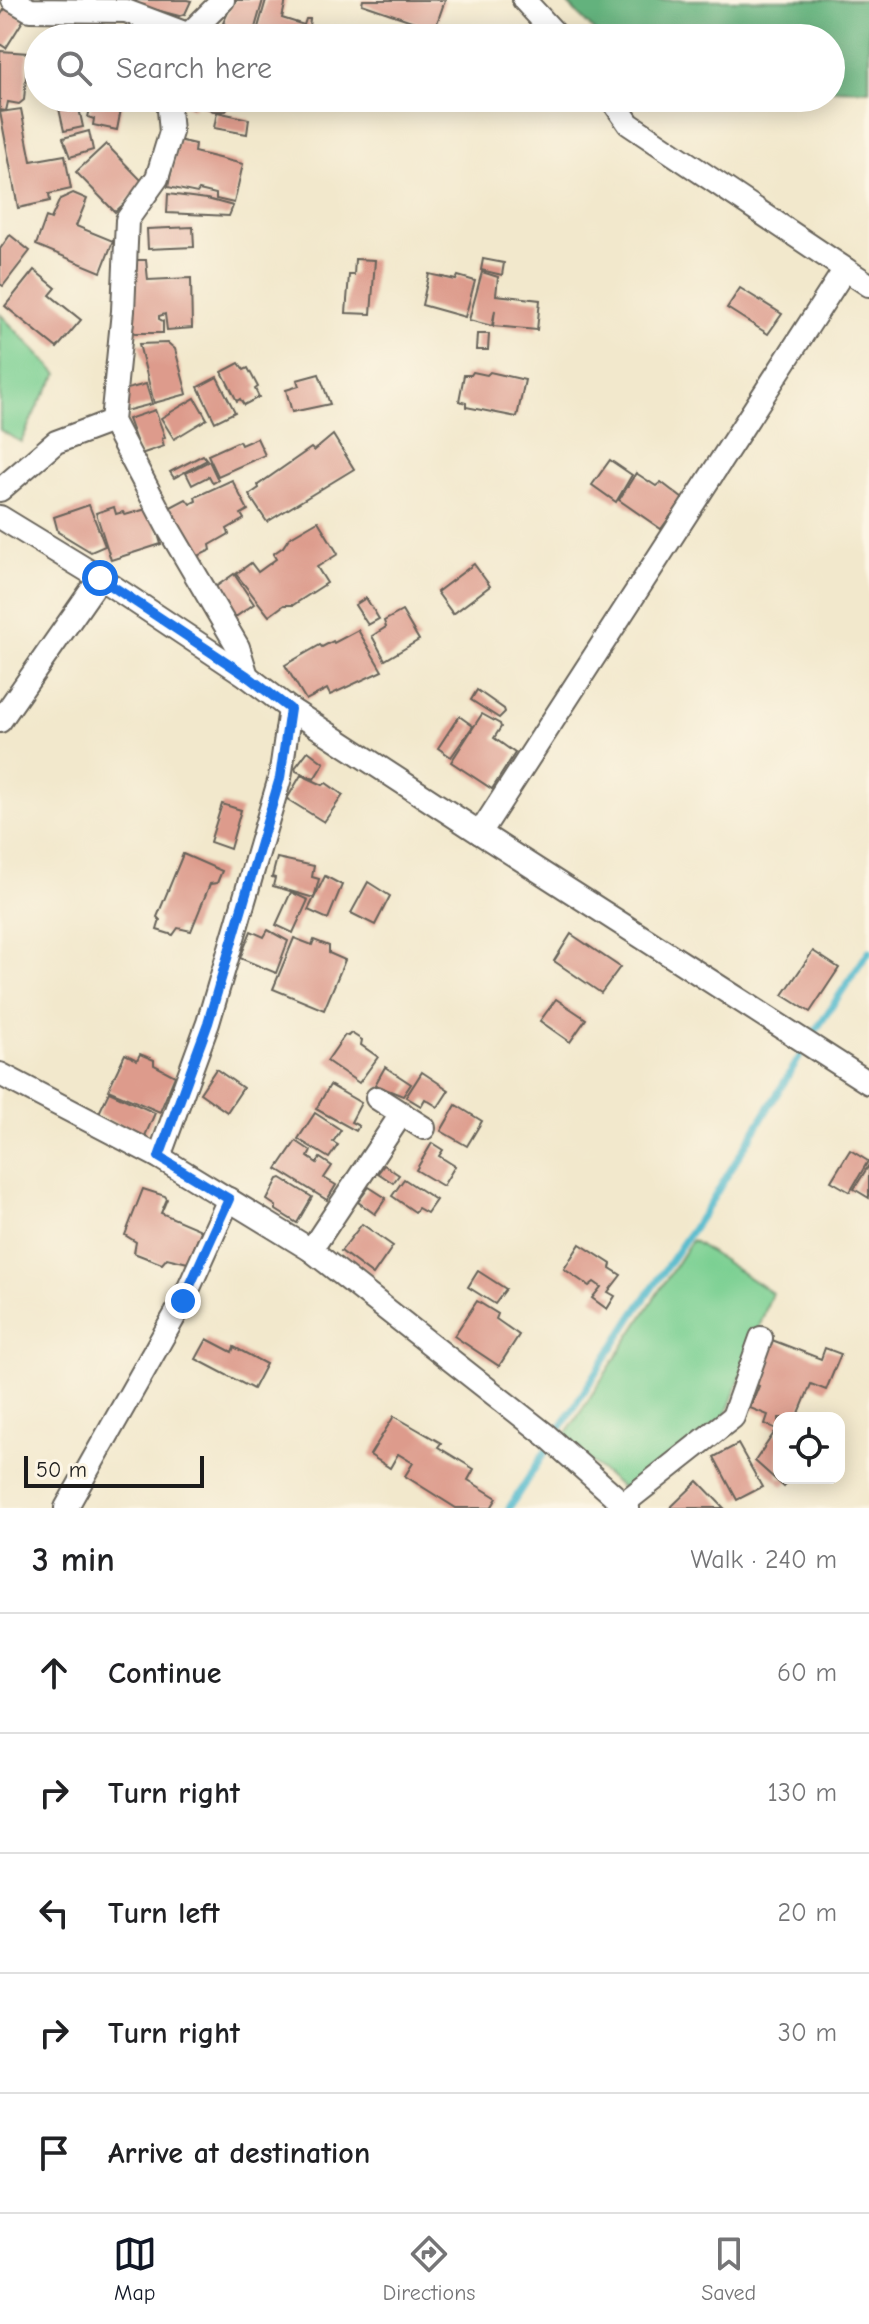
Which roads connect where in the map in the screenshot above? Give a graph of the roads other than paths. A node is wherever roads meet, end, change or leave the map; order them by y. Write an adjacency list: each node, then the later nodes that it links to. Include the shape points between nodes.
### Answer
1 (13, 0): 4 (street, via 30,10 126,11)
2 (223, 0): 5 (street)
3 (524, 0): 6 (street)
4 (157, 24)
5 (198, 24)
6 (546, 24)
7 (169, 112): 11 (street, via 171,132 157,178 127,220)
8 (621, 112): 9 (street, via 629,124)
9 (845, 269): 10 (street); 18 (street)
10 (869, 285)
11 (112, 421): 12 (street, via 56,442); 15 (street, via 238,647)
12 (0, 490)
13 (0, 517): 14 (street)
14 (100, 578): 15 (street); 17 (street)
15 (247, 676): 16 (street)
16 (290, 709): 18 (street); 24 (street, via 276,793 208,1023)
17 (0, 721)
18 (480, 833): 20 (street)
19 (0, 1074): 24 (street)
20 (869, 1083)
21 (377, 1098): 22 (street)
22 (402, 1113): 23 (street); 26 (street)
23 (424, 1128)
24 (159, 1157): 25 (street)
25 (229, 1199): 26 (street); 29 (street, via 183,1301)
26 (311, 1250): 28 (street, via 546,1435)
27 (761, 1338): 28 (street, via 733,1417)
28 (626, 1506)
29 (66, 1508)

